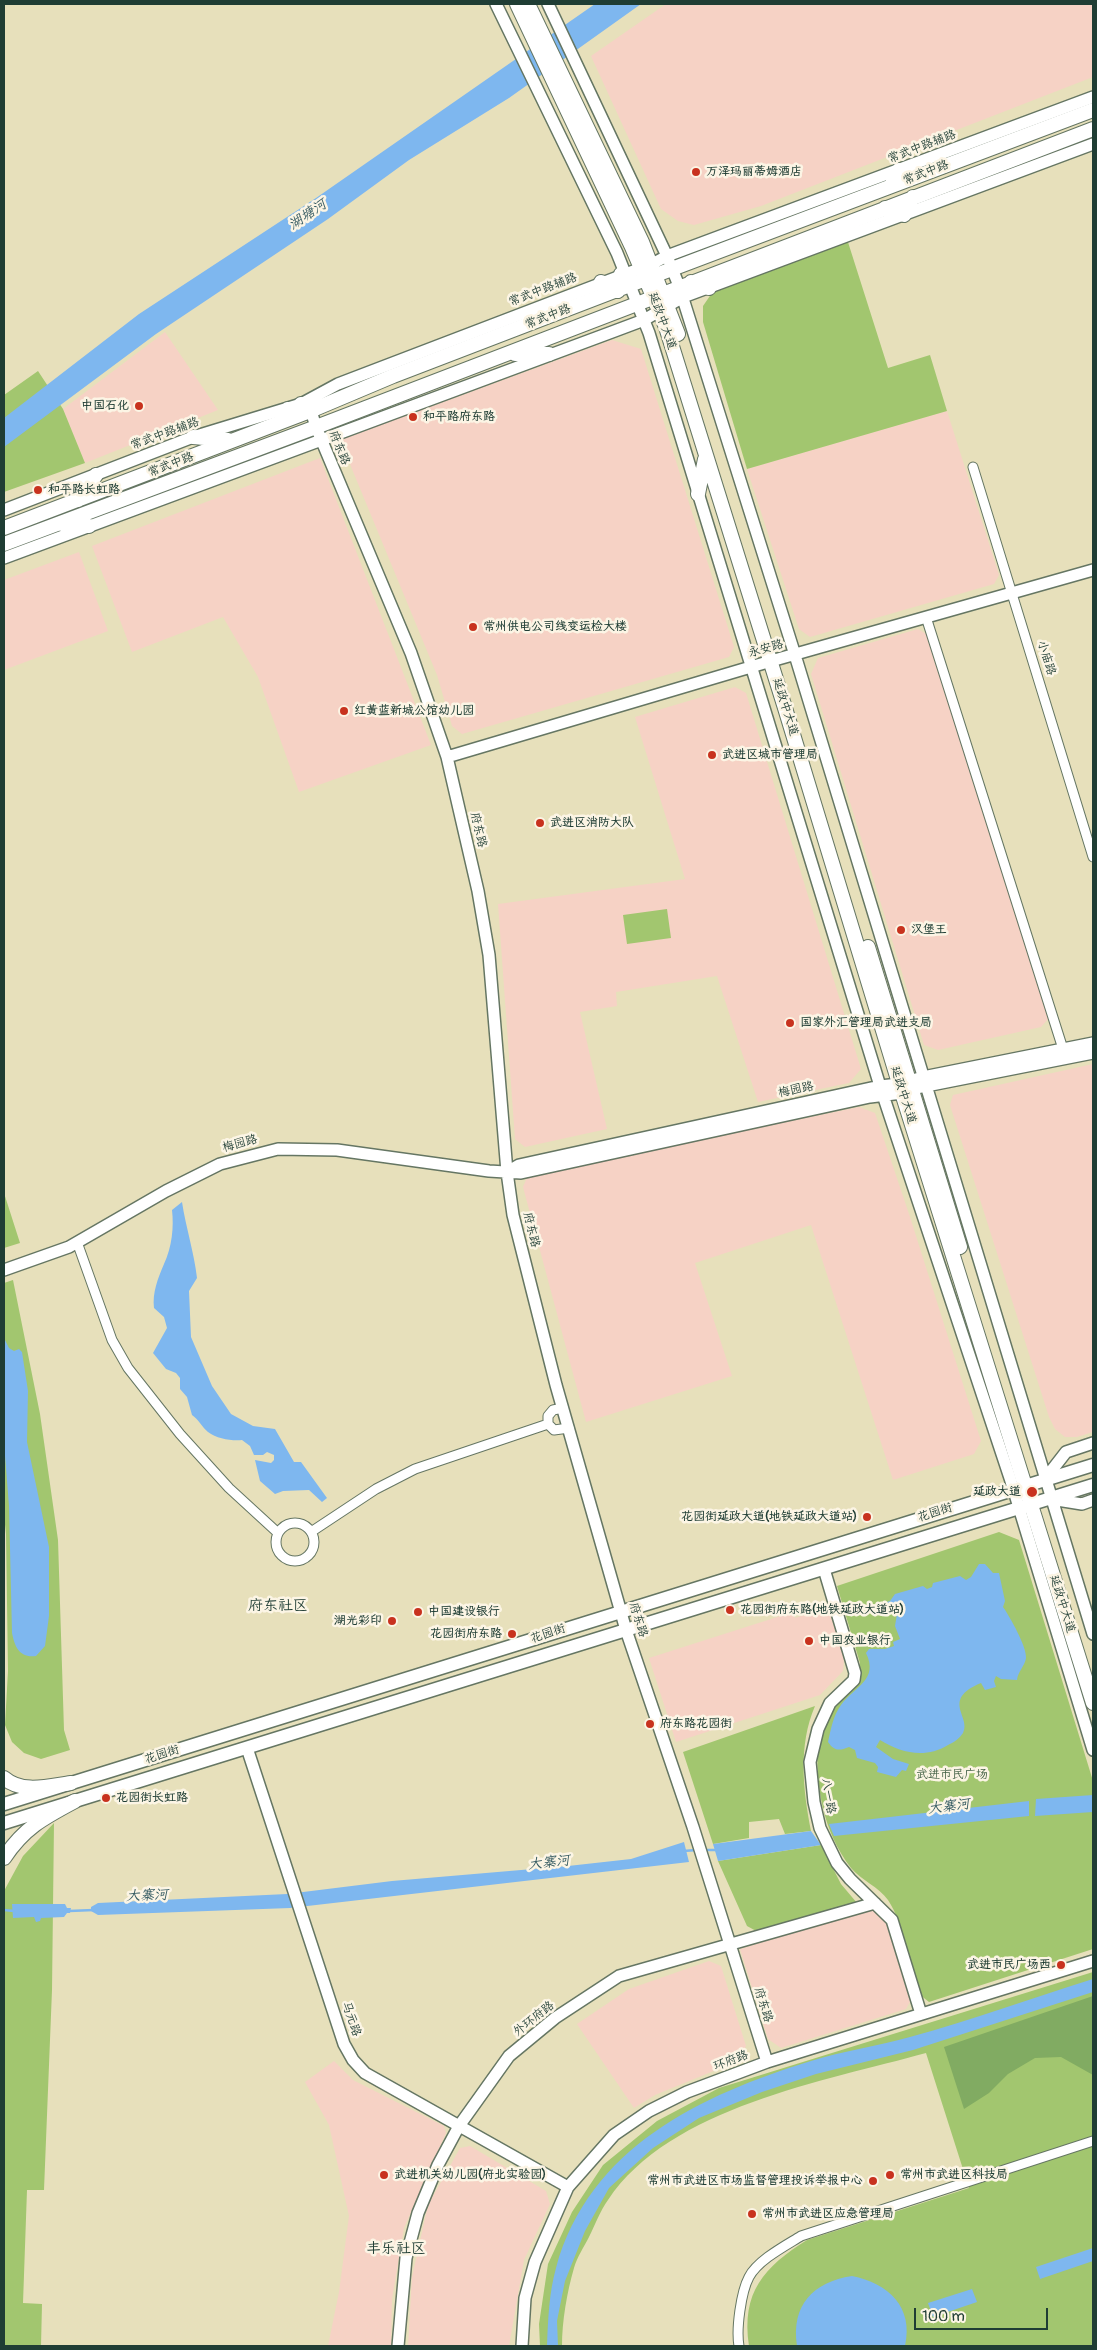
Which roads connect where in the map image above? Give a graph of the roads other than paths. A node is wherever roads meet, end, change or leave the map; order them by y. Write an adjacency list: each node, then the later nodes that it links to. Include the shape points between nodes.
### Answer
1 (496, 4): 18 (street, via 618,253)
2 (517, 4): 5 (main road, 延政中大道)
3 (528, 4): 5 (main road, 延政中大道)
4 (548, 4): 16 (street)
5 (537, 33): 17 (main road, 延政中大道)
6 (1093, 97): 10 (street, 常武中路辅路)
7 (1093, 110): 11 (main road, 常武中路)
8 (1093, 128): 13 (main road, 常武中路)
9 (1093, 144): 15 (street)
10 (899, 170): 11 (main road); 12 (main road); 16 (street, 常武中路辅路)
11 (918, 176): 12 (main road, 常武中路)
12 (891, 186): 16 (main road, 常武中路)
13 (913, 197): 14 (main road, 常武中路); 15 (main road)
14 (885, 208): 15 (main road); 22 (main road, 常武中路)
15 (904, 215): 21 (street)
16 (670, 262): 17 (main road, 常武中路); 22 (street)
17 (649, 271): 18 (street, 常武中路辅路); 20 (main road, 常武中路); 23 (main road, 延政中大道)
18 (623, 274): 19 (street, 常武中路辅路); 20 (main road)
19 (601, 282): 20 (main road); 28 (street, 常武中路辅路, via 338,384)
20 (624, 288): 24 (street); 28 (main road, 常武中路)
21 (709, 288): 22 (main road)
22 (685, 290): 23 (main road, 常武中路); 46 (street)
23 (661, 302): 24 (main road, 常武中路); 25 (street); 32 (main road, 延政中大道); 47 (main road, 延政中大道)
24 (638, 304): 25 (street); 26 (main road, 常武中路)
25 (644, 320): 27 (street); 35 (street)
26 (507, 353): 27 (main road); 29 (main road, 常武中路)
27 (550, 354): 29 (street)
28 (301, 408): 29 (street, 府东路); 30 (street, 常武中路辅路); 31 (main road, 常武中路)
29 (318, 433): 38 (main road, 常武中路); 39 (street); 49 (street, 府东路, via 411,653)
30 (193, 438): 31 (main road); 34 (street, 常武中路辅路)
31 (234, 441): 36 (main road, 常武中路)
32 (706, 456): 35 (main road); 47 (main road, 延政中大道)
33 (974, 468): 44 (street, 小庙路)
34 (96, 475): 36 (main road); 37 (street, 常武中路辅路)
35 (698, 494): 48 (street)
36 (78, 500): 40 (main road, 常武中路)
37 (4, 510)
38 (56, 524): 39 (main road); 41 (main road, 常武中路)
39 (89, 526): 42 (street)
40 (4, 528)
41 (4, 544)
42 (4, 558)
43 (1093, 570): 44 (street, 永安路)
44 (1014, 594): 45 (street, 永安路); 50 (street, 小庙路)
45 (926, 617): 46 (street, 永安路); 52 (street)
46 (795, 655): 47 (street, 永安路); 54 (street)
47 (775, 660): 48 (street, 永安路); 55 (main road, 延政中大道)
48 (752, 667): 49 (street, 永安路); 56 (street)
49 (447, 757): 57 (street, 府东路, via 478,890 489,955)
50 (1093, 857)
51 (1093, 1042): 52 (street, 梅园路)
52 (1063, 1049): 54 (street, 梅园路)
53 (1093, 1053): 54 (street, 梅园路)
54 (924, 1081): 55 (street, 梅园路); 65 (street)
55 (905, 1086): 56 (street, 梅园路); 65 (main road, 延政中大道)
56 (881, 1090): 57 (street, 梅园路, via 519,1165); 65 (street)
57 (507, 1172): 58 (street, 梅园路, via 337,1150 278,1149 220,1164); 60 (street, 府东路, via 513,1215)
58 (77, 1242): 59 (street, 梅园路); 70 (street, via 112,1340 128,1368 229,1488)
59 (4, 1270)
60 (563, 1408): 61 (street, via 553,1410 548,1416); 62 (street, 府东路)
61 (548, 1424): 62 (street, via 554,1430); 69 (street, via 415,1469 376,1489)
62 (569, 1428): 72 (street, 府东路)
63 (1093, 1443): 65 (street, via 1066,1452)
64 (1093, 1465): 65 (main road, 花园街)
65 (1029, 1484): 68 (main road, 延政中大道); 68 (street); 72 (main road, 花园街)
66 (1093, 1486): 68 (main road, 花园街)
67 (1093, 1500): 68 (street, via 1082,1504)
68 (1035, 1504): 71 (main road, 花园街); 74 (street); 75 (main road, 延政中大道); 76 (main road, 延政中大道); 78 (street)
69 (311, 1532): 70 (street, via 294,1523); 70 (street, via 313,1550 299,1561 282,1556 276,1545)
70 (278, 1533)
71 (824, 1569): 73 (main road, 花园街); 85 (street, 八一路, via 855,1673 854,1680 830,1703 818,1730 810,1762 814,1802 829,1848 850,1879)
72 (620, 1611): 73 (street, 府东路); 80 (main road, 花园街)
73 (626, 1630): 77 (main road, 花园街); 86 (street, 府东路)
74 (1093, 1634)
75 (1093, 1675)
76 (1093, 1704)
77 (247, 1748): 81 (main road, 花园街); 90 (street, 马元路, via 344,2044 365,2073)
78 (1093, 1750)
79 (4, 1778): 80 (main road, via 10,1784 34,1788)
80 (71, 1783): 82 (main road, 花园街)
81 (75, 1801): 83 (main road, 花园街); 84 (main road, via 21,1835)
82 (4, 1804)
83 (4, 1823)
84 (4, 1858)
85 (875, 1903): 86 (street, 外环府路); 88 (street, 八一路, via 892,1920)
86 (729, 1944): 89 (street, 府东路); 90 (street, 外环府路, via 618,1976 555,2018 509,2056)
87 (1093, 1961): 88 (street, 环府路)
88 (921, 2014): 89 (street, 环府路)
89 (767, 2062): 92 (street, 环府路, via 687,2092 650,2111 614,2136)
90 (459, 2126): 92 (street, 马元路); 93 (street, 外环府路, via 418,2213 406,2258)
91 (1093, 2140): 95 (street, via 801,2236 768,2256 749,2276 738,2326)
92 (568, 2187): 94 (street, 环府路, via 534,2262 525,2298)
93 (398, 2346)
94 (522, 2346)
95 (739, 2346)

